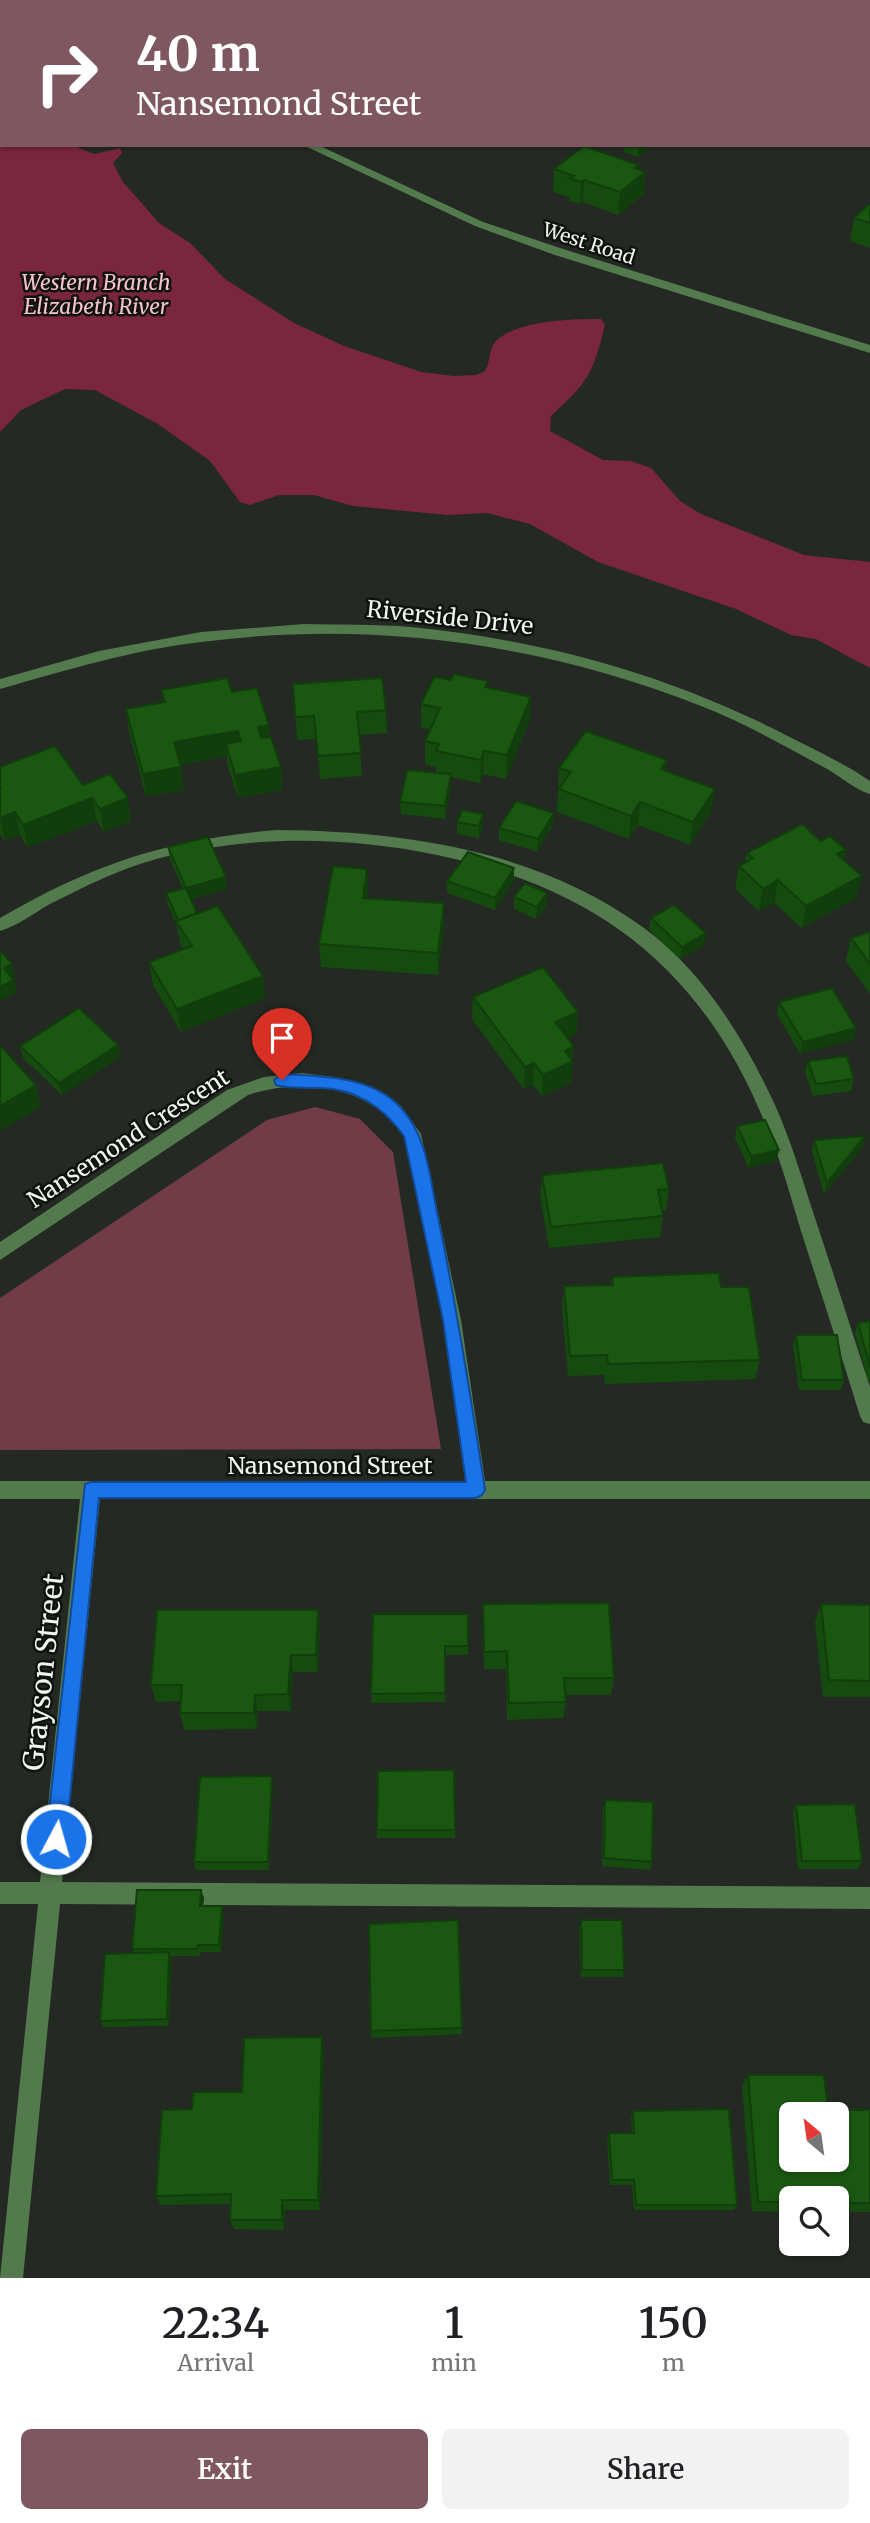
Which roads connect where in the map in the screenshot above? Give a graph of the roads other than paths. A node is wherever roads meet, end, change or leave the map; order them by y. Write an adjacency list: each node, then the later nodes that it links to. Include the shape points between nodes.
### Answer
1 (311, 147): 2 (street, West Road, via 479,224)
2 (870, 349)
3 (0, 684): 4 (street, Riverside Drive, via 116,651 196,637 281,630 368,630 470,638 584,660 716,705)
4 (870, 789)
5 (0, 925): 7 (street, via 86,878 160,852 290,835 422,845 488,860 550,882 608,912 641,934 699,992 738,1048 764,1097)
6 (0, 1252): 10 (street, Nansemond Crescent, via 245,1089 282,1080 328,1082 368,1092 394,1110 412,1134 452,1320)
7 (870, 1416)
8 (0, 1490): 9 (street, Nansemond Street)
9 (91, 1490): 10 (street, Nansemond Street); 13 (street, Grayson Street)
10 (476, 1490): 11 (street, Nansemond Street)
11 (870, 1490)
12 (0, 1893): 13 (street)
13 (50, 1893): 14 (street); 15 (street, Grayson Street)
14 (870, 1898)
15 (11, 2278)

